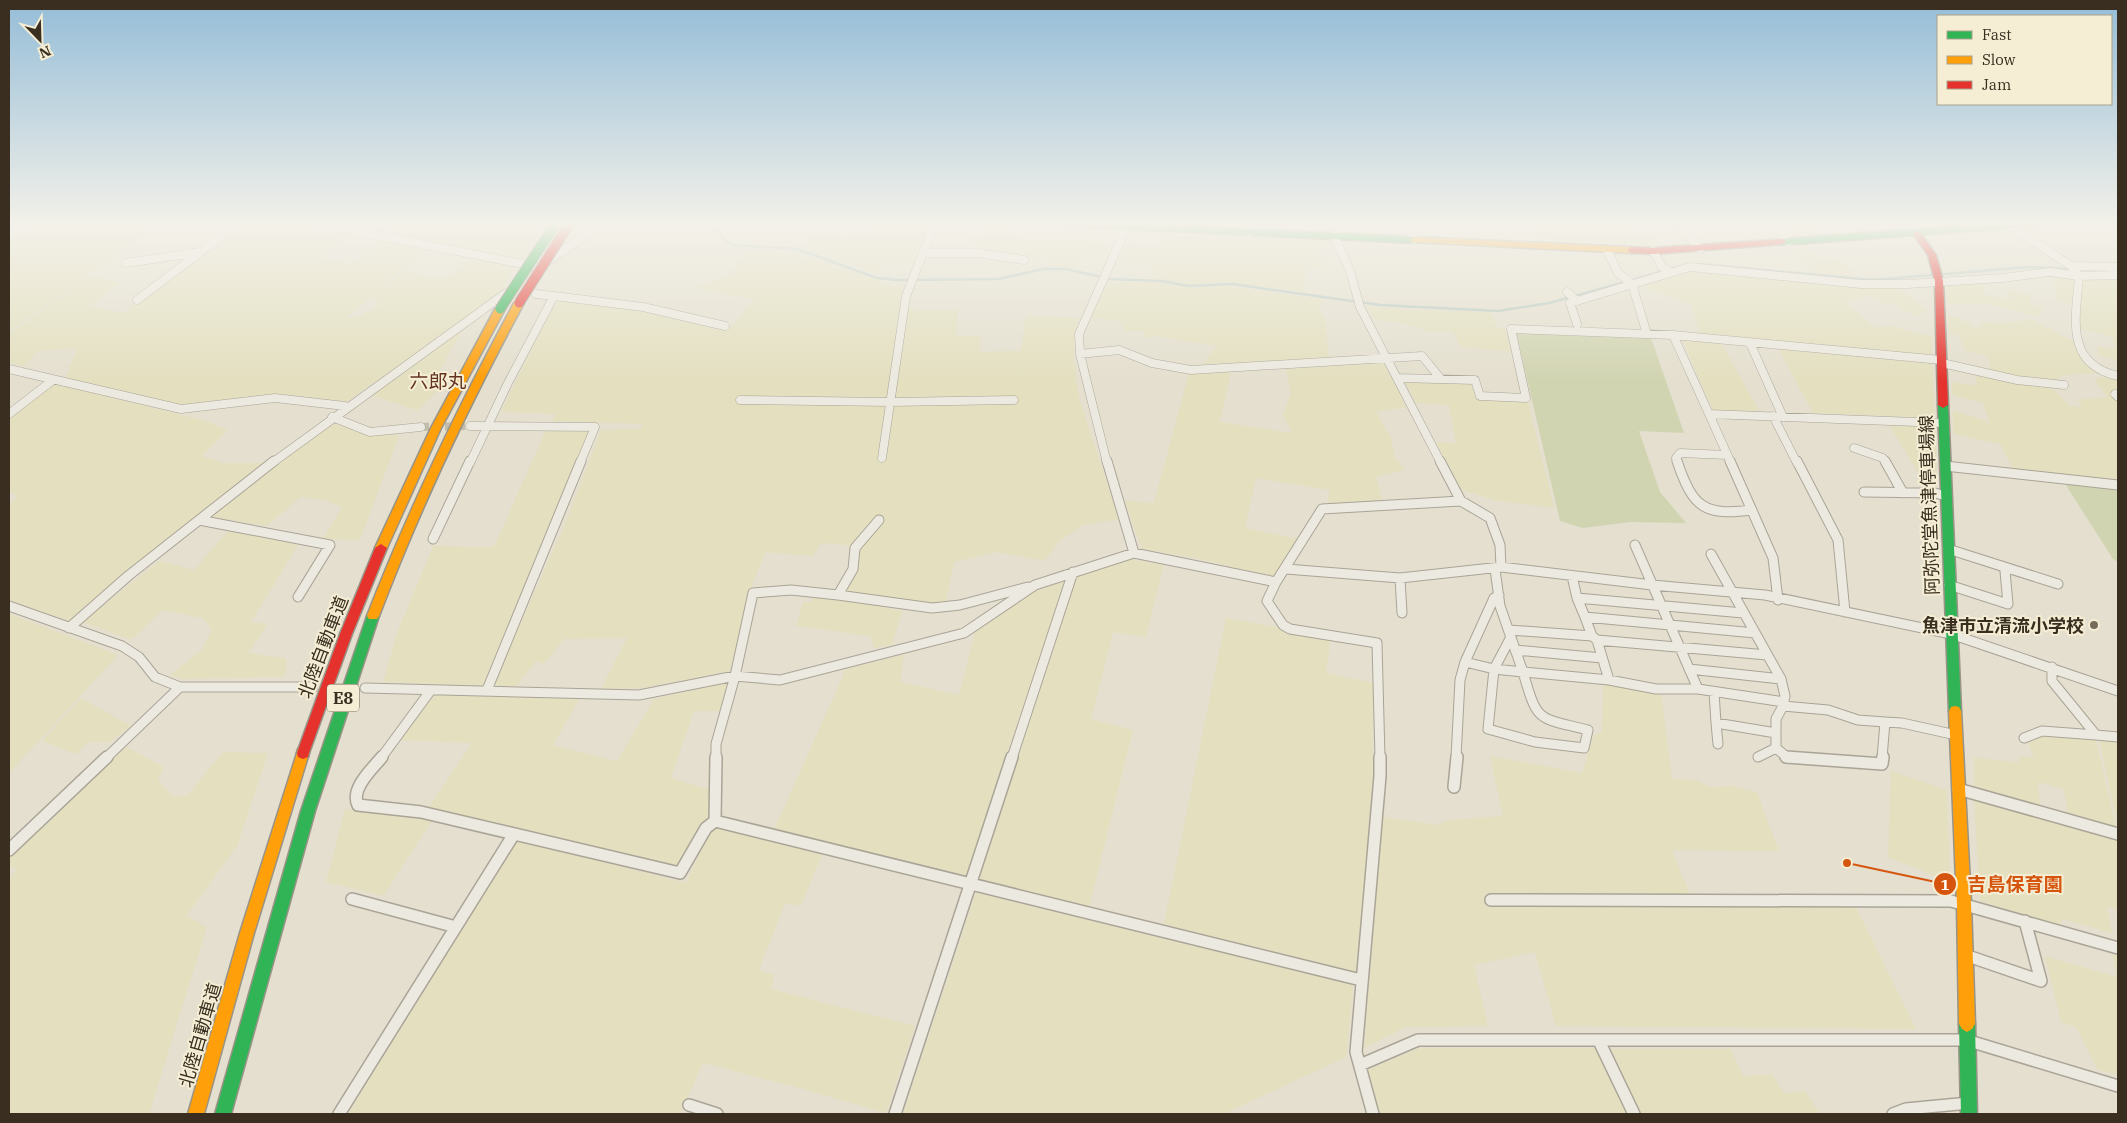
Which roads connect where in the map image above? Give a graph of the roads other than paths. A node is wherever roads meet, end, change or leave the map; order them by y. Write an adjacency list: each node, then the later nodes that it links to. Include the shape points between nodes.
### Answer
1 (169, 275): 21 (street)
2 (522, 275): 148 (main road, 北陸自動車道 / E8, bridge, via 500,309 410,480 346,632 281,819)
3 (528, 275): 40 (street, via 483,312)
4 (537, 275): 149 (main road, 北陸自動車道 / E8, bridge, via 483,369 436,464 367,630 304,820)
5 (915, 275): 39 (street, via 906,296)
6 (1107, 275): 28 (street, via 1086,314 1080,334)
7 (1351, 275): 29 (street, via 1360,306)
8 (1621, 275): 17 (street)
9 (1659, 275): 17 (street)
10 (1784, 275): 16 (street, via 1861,284)
11 (1938, 275): 16 (main road, 阿弥陀堂魚津停車場線)
12 (2019, 275): 16 (street)
13 (2075, 275): 15 (street)
14 (2102, 275): 15 (street)
15 (2079, 276): 32 (street, via 2074,325 2077,342 2100,372)
16 (1939, 281): 30 (main road, 阿弥陀堂魚津停車場線)
17 (1632, 284): 22 (street); 25 (street)
18 (1567, 292): 22 (street)
19 (536, 294): 20 (street)
20 (554, 296): 24 (street, via 642,306); 47 (street)
21 (137, 300)
22 (1577, 301): 23 (street, via 1570,303)
23 (1577, 324)
24 (725, 326)
25 (1647, 334): 26 (street); 34 (street, via 1512,329 1526,398 1480,396 1475,380)
26 (1673, 335): 27 (street); 42 (street)
27 (1750, 343): 30 (street); 45 (street)
28 (1080, 354): 29 (street, via 1119,350 1152,363 1191,370); 65 (street, via 1098,433)
29 (1388, 360): 33 (street); 34 (street, via 1422,356)
30 (1942, 362): 36 (street, via 2012,381); 46 (main road, 阿弥陀堂魚津停車場線)
31 (9, 369): 35 (street)
32 (2118, 376)
33 (1398, 378): 34 (street); 58 (street)
34 (1441, 379)
35 (53, 380): 40 (street, via 181,409 276,398); 41 (street)
36 (2064, 385)
37 (740, 400): 39 (street)
38 (1014, 400): 39 (street)
39 (890, 402): 52 (street)
40 (346, 406): 44 (street)
41 (9, 414)
42 (1709, 414): 43 (street); 51 (street)
43 (1773, 416): 45 (street); 86 (street, via 1838,540)
44 (332, 417): 49 (street, via 370,432); 60 (street)
45 (1783, 417): 46 (street)
46 (1943, 423): 53 (main road, 阿弥陀堂魚津停車場線)
47 (488, 425): 48 (street); 62 (street); 113 (street, via 596,427)
48 (470, 426)
49 (421, 427)
50 (1854, 448): 56 (street, via 1883,458)
51 (1727, 455): 59 (street); 59 (street, via 1680,453 1676,458 1686,489 1706,509 1717,513)
52 (882, 458)
53 (1944, 466): 54 (street); 57 (main road, 阿弥陀堂魚津停車場線)
54 (2118, 485)
55 (1864, 492): 56 (street)
56 (1903, 493): 57 (street)
57 (1946, 496): 64 (main road, 阿弥陀堂魚津停車場線)
58 (1461, 501): 67 (street, via 1490,518 1500,545); 68 (street, via 1322,509)
59 (1752, 510): 83 (street, via 1773,558)
60 (199, 520): 81 (street, via 330,545); 91 (street)
61 (879, 520): 79 (street, via 856,548 853,569)
62 (433, 539)
63 (1635, 545): 76 (street)
64 (1948, 549): 74 (street); 77 (main road, 阿弥陀堂魚津停車場線)
65 (1134, 553): 70 (street); 73 (street)
66 (1711, 554): 78 (street)
67 (1498, 568): 71 (street); 72 (street); 80 (street, via 1494,576)
68 (1286, 569): 72 (street); 73 (street)
69 (2005, 571): 77 (street, via 2008,604)
70 (1073, 572): 75 (street); 133 (street)
71 (1572, 576): 76 (street); 82 (street)
72 (1400, 578): 87 (street)
73 (1276, 582): 141 (street, via 1267,600 1283,625 1290,629 1377,643 1380,776)
74 (2058, 584)
75 (1036, 585): 79 (street, via 960,605 932,608); 105 (street, via 964,633 780,680)
76 (1652, 585): 78 (street); 85 (street)
77 (1949, 585): 94 (main road, 阿弥陀堂魚津停車場線)
78 (1731, 591): 83 (street); 88 (street)
79 (838, 595): 105 (street, via 791,590 754,593)
80 (1499, 595): 92 (street); 100 (street, via 1494,598)
81 (298, 597)
82 (1578, 598): 85 (street); 89 (street)
83 (1778, 600): 86 (street)
84 (9, 606): 91 (street)
85 (1661, 606): 88 (street); 90 (street)
86 (1845, 612): 94 (street)
87 (1402, 613)
88 (1743, 613): 93 (street)
89 (1585, 617): 90 (street); 95 (street)
90 (1670, 626): 93 (street); 96 (street)
91 (69, 628): 109 (street, via 122,646 139,657 155,678)
92 (1510, 633): 95 (street); 97 (street); 102 (street)
93 (1755, 633): 98 (street)
94 (1951, 634): 101 (street); 120 (main road, 阿弥陀堂魚津停車場線)
95 (1594, 638): 96 (street); 99 (street)
96 (1679, 647): 98 (street); 103 (street)
97 (1515, 650): 99 (street); 104 (street)
98 (1767, 655): 106 (street)
99 (1602, 658): 107 (street)
100 (1465, 662): 102 (street); 127 (street, via 1460,680)
101 (2052, 667): 114 (street); 121 (street, via 2052,681)
102 (1494, 669): 104 (street); 104 (street, via 1488,729 1535,742 1584,748 1588,730 1542,718 1533,707)
103 (1689, 669): 106 (street); 111 (street)
104 (1523, 672): 107 (street)
105 (735, 676): 113 (street, via 639,695); 129 (street, via 716,744)
106 (1781, 679): 116 (street, via 1785,696)
107 (1609, 680): 111 (street, via 1656,689)
108 (309, 686): 109 (street)
109 (180, 687): 132 (street)
110 (365, 688): 112 (street)
111 (1698, 689): 115 (street)
112 (431, 690): 113 (street); 130 (street, via 357,790 355,798 358,805 421,812)
113 (487, 690)
114 (2118, 691)
115 (1714, 692): 116 (street); 118 (street)
116 (1783, 704): 117 (street, via 1828,710 1858,720); 119 (street, via 1776,719)
117 (1885, 721): 120 (street); 125 (street, via 1882,764 1788,758)
118 (1716, 723): 119 (street); 124 (street)
119 (1776, 733): 125 (street)
120 (1956, 735): 128 (main road, 阿弥陀堂魚津停車場線)
121 (2096, 735): 122 (street); 123 (street, via 2042,731)
122 (2118, 737)
123 (2024, 738)
124 (1718, 744)
125 (1776, 748): 126 (street)
126 (1758, 757)
127 (1454, 787)
128 (1958, 789): 131 (street); 136 (main road, 阿弥陀堂魚津停車場線)
129 (715, 821): 130 (street, via 706,828 680,873); 133 (street)
130 (514, 834): 138 (street)
131 (2118, 834)
132 (9, 850)
133 (972, 884): 141 (street); 152 (street)
134 (352, 899): 138 (street)
135 (1490, 900): 136 (street, via 1951,901)
136 (1964, 904): 137 (street); 140 (main road, 阿弥陀堂魚津停車場線)
137 (2025, 921): 139 (street); 140 (street, via 2041,981)
138 (456, 928): 150 (street)
139 (2118, 948)
140 (1965, 955): 142 (main road, 阿弥陀堂魚津停車場線)
141 (1361, 980): 144 (street, via 1356,1052)
142 (1966, 1040): 143 (street); 145 (street); 147 (main road, 阿弥陀堂魚津停車場線)
143 (1599, 1041): 144 (street, via 1418,1040); 154 (street)
144 (1360, 1065): 153 (street)
145 (2118, 1086)
146 (689, 1105): 151 (street)
147 (1969, 1108): 155 (street, via 1906,1109)
148 (196, 1114)
149 (223, 1114)
150 (339, 1114)
151 (718, 1114)
152 (894, 1114)
153 (1373, 1114)
154 (1634, 1114)
155 (1892, 1114)

